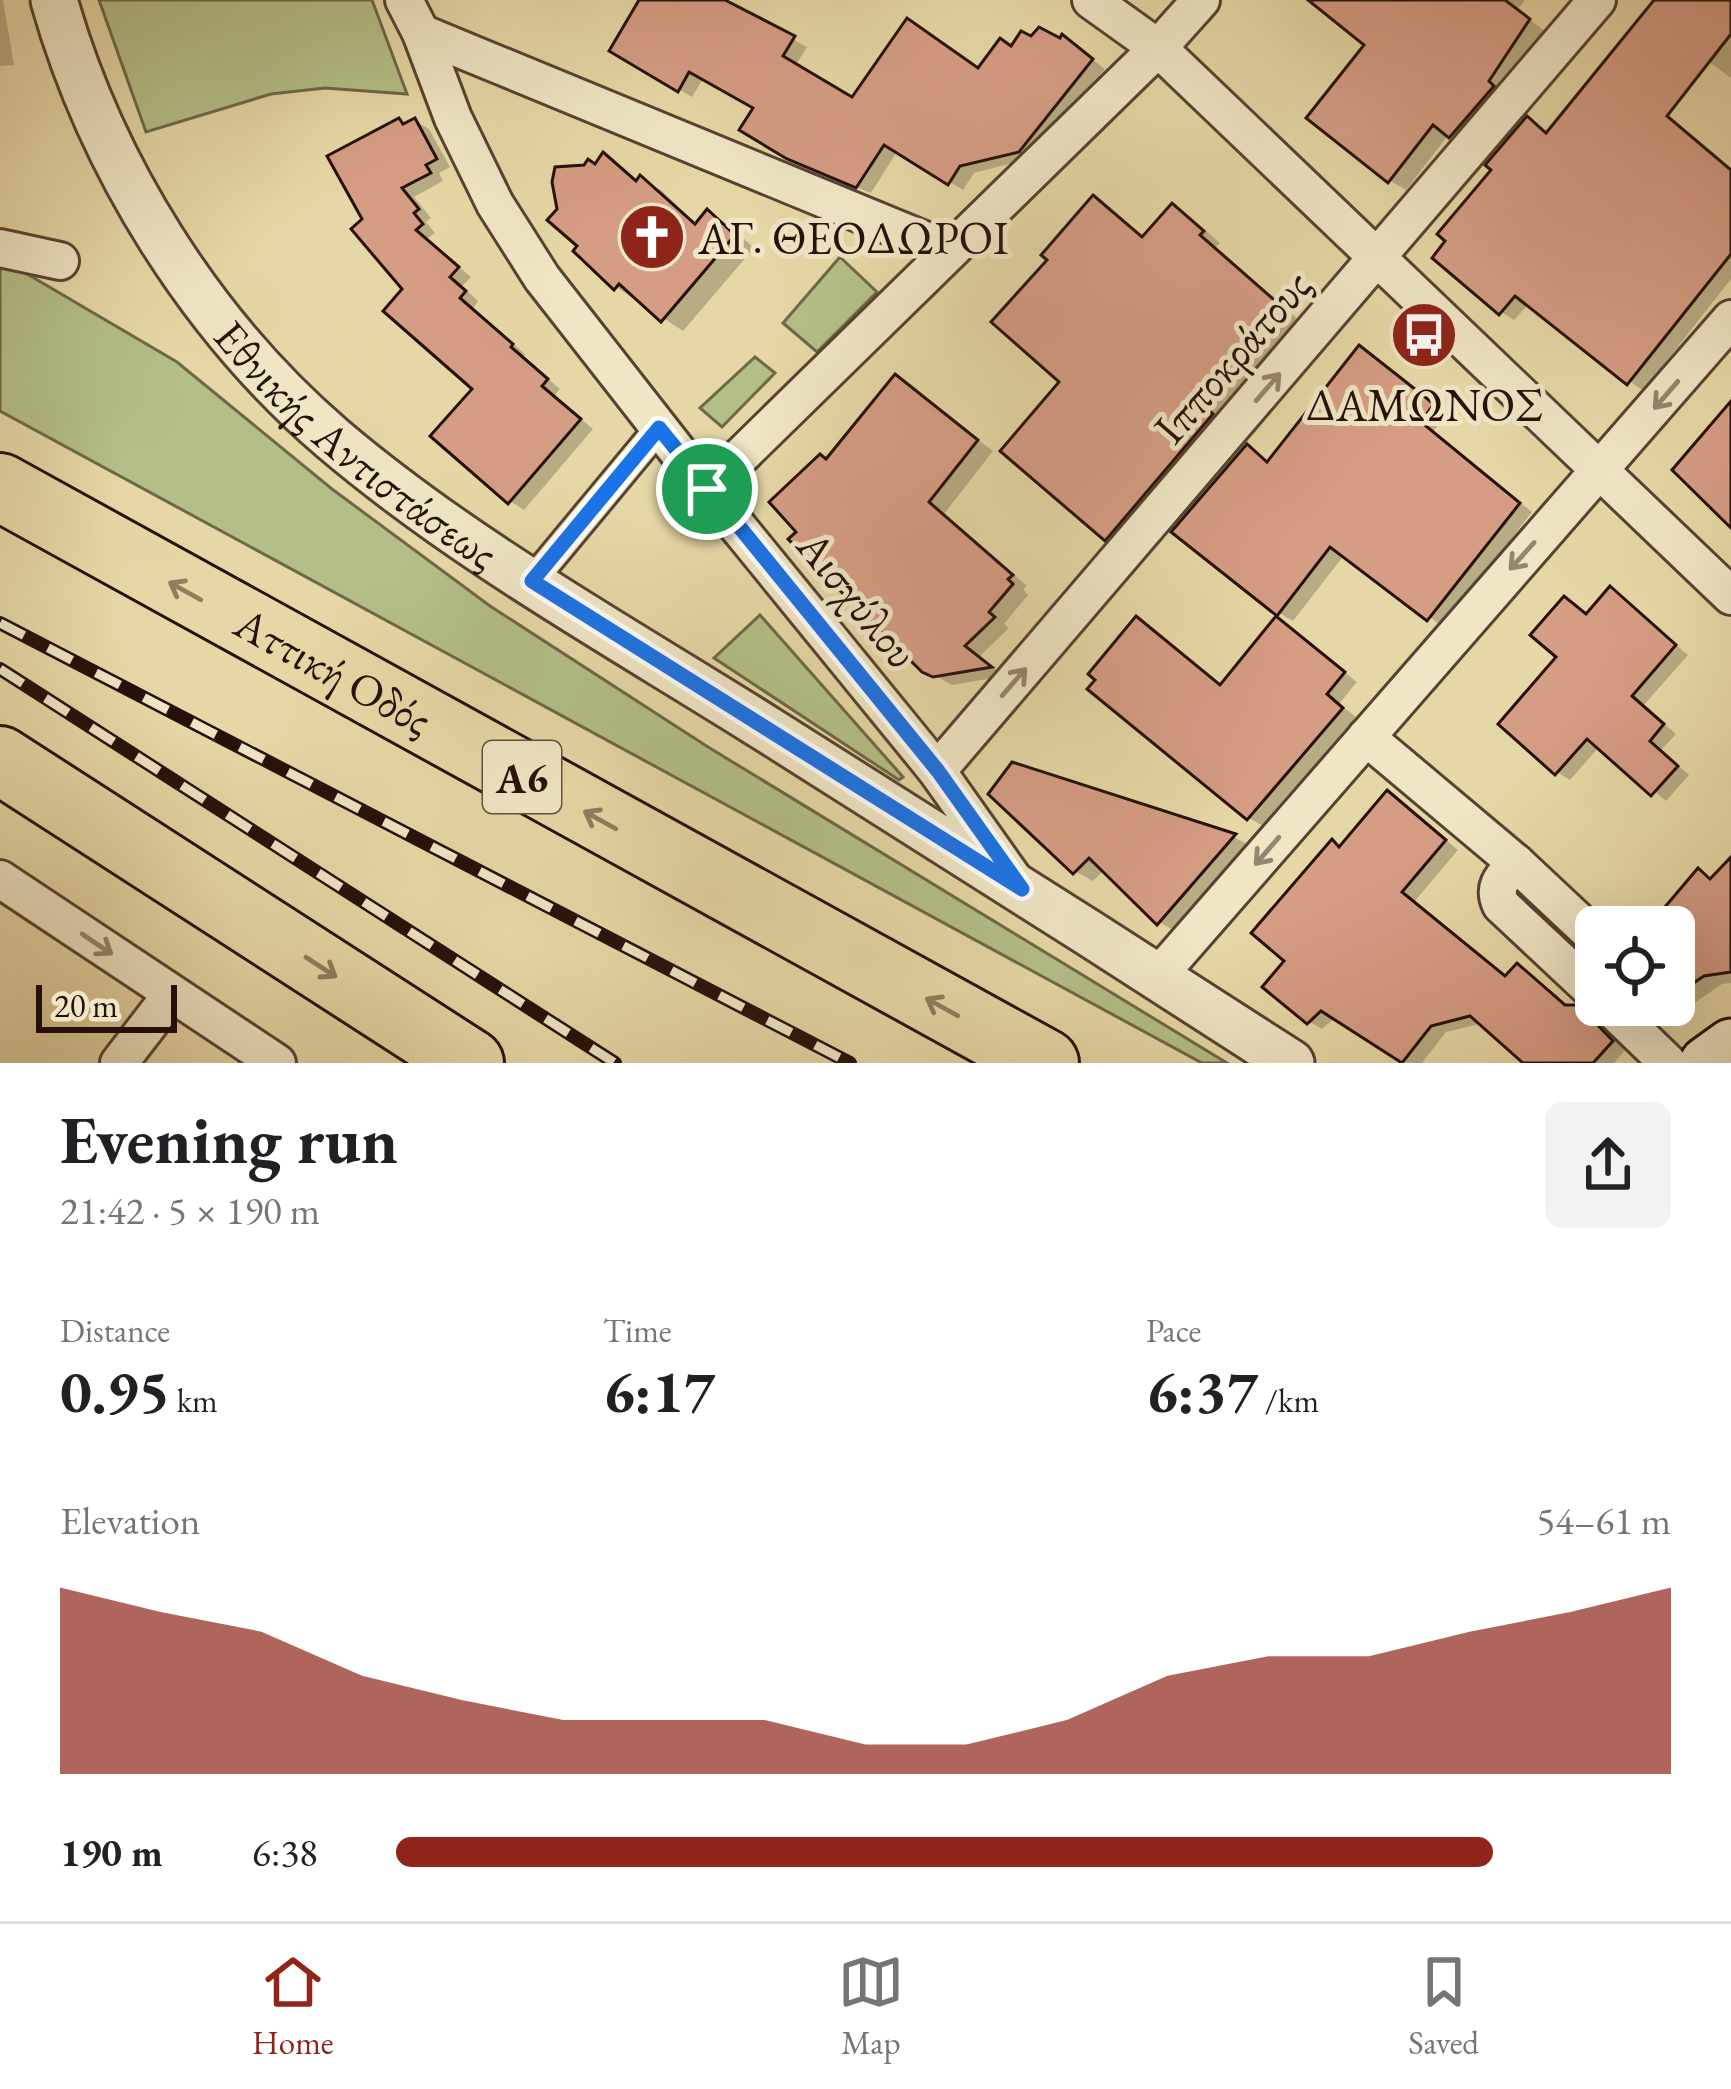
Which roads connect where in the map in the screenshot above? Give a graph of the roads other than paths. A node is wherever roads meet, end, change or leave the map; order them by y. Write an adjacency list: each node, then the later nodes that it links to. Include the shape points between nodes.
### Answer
1 (55, 0): 17 (street, Εθνικής Αντιστάσεως, via 81,84 119,163 221,322 330,436)
2 (404, 0): 6 (street, Αισχύλου)
3 (1091, 0): 7 (street)
4 (1201, 0): 7 (street)
5 (1597, 0): 11 (street, Ιπποκράτους)
6 (422, 33): 9 (street); 13 (street, Αισχύλου, via 495,204)
7 (1158, 48): 9 (street); 11 (street)
8 (0, 248): 10 (street)
9 (948, 250): 16 (street)
10 (59, 261)
11 (1378, 261): 14 (street); 21 (street, Ιπποκράτους, one-way to 11)
12 (1731, 319): 14 (street, one-way to 14)
13 (659, 428): 16 (street, Αισχύλου); 17 (street)
14 (1601, 470): 18 (street); 19 (street, one-way to 19)
15 (0, 487): 34 (highway, Αττική Οδός / Α6, one-way to 15)
16 (707, 489): 21 (street, Αισχύλου)
17 (532, 581): 24 (street, Εθνικής Αντιστάσεως)
18 (1731, 596)
19 (1366, 737): 22 (street); 27 (street, one-way to 27)
20 (0, 760): 33 (highway, one-way to 33)
21 (938, 771): 24 (street, Αισχύλου)
22 (1516, 863): 25 (street); 26 (street, via 1498,883 1501,905)
23 (0, 879): 28 (street, one-way to 28)
24 (1022, 889): 27 (street, Εθνικής Αντιστάσεως)
25 (1575, 918)
26 (1575, 969)
27 (1157, 976): 35 (street, Εθνικής Αντιστάσεως)
28 (172, 994): 31 (street); 32 (street)
29 (1633, 1026): 36 (street)
30 (1731, 1045): 37 (main road)
31 (119, 1063)
32 (277, 1063)
33 (470, 1063)
34 (1045, 1063)
35 (1291, 1063)
36 (1668, 1063)
37 (1706, 1063)

